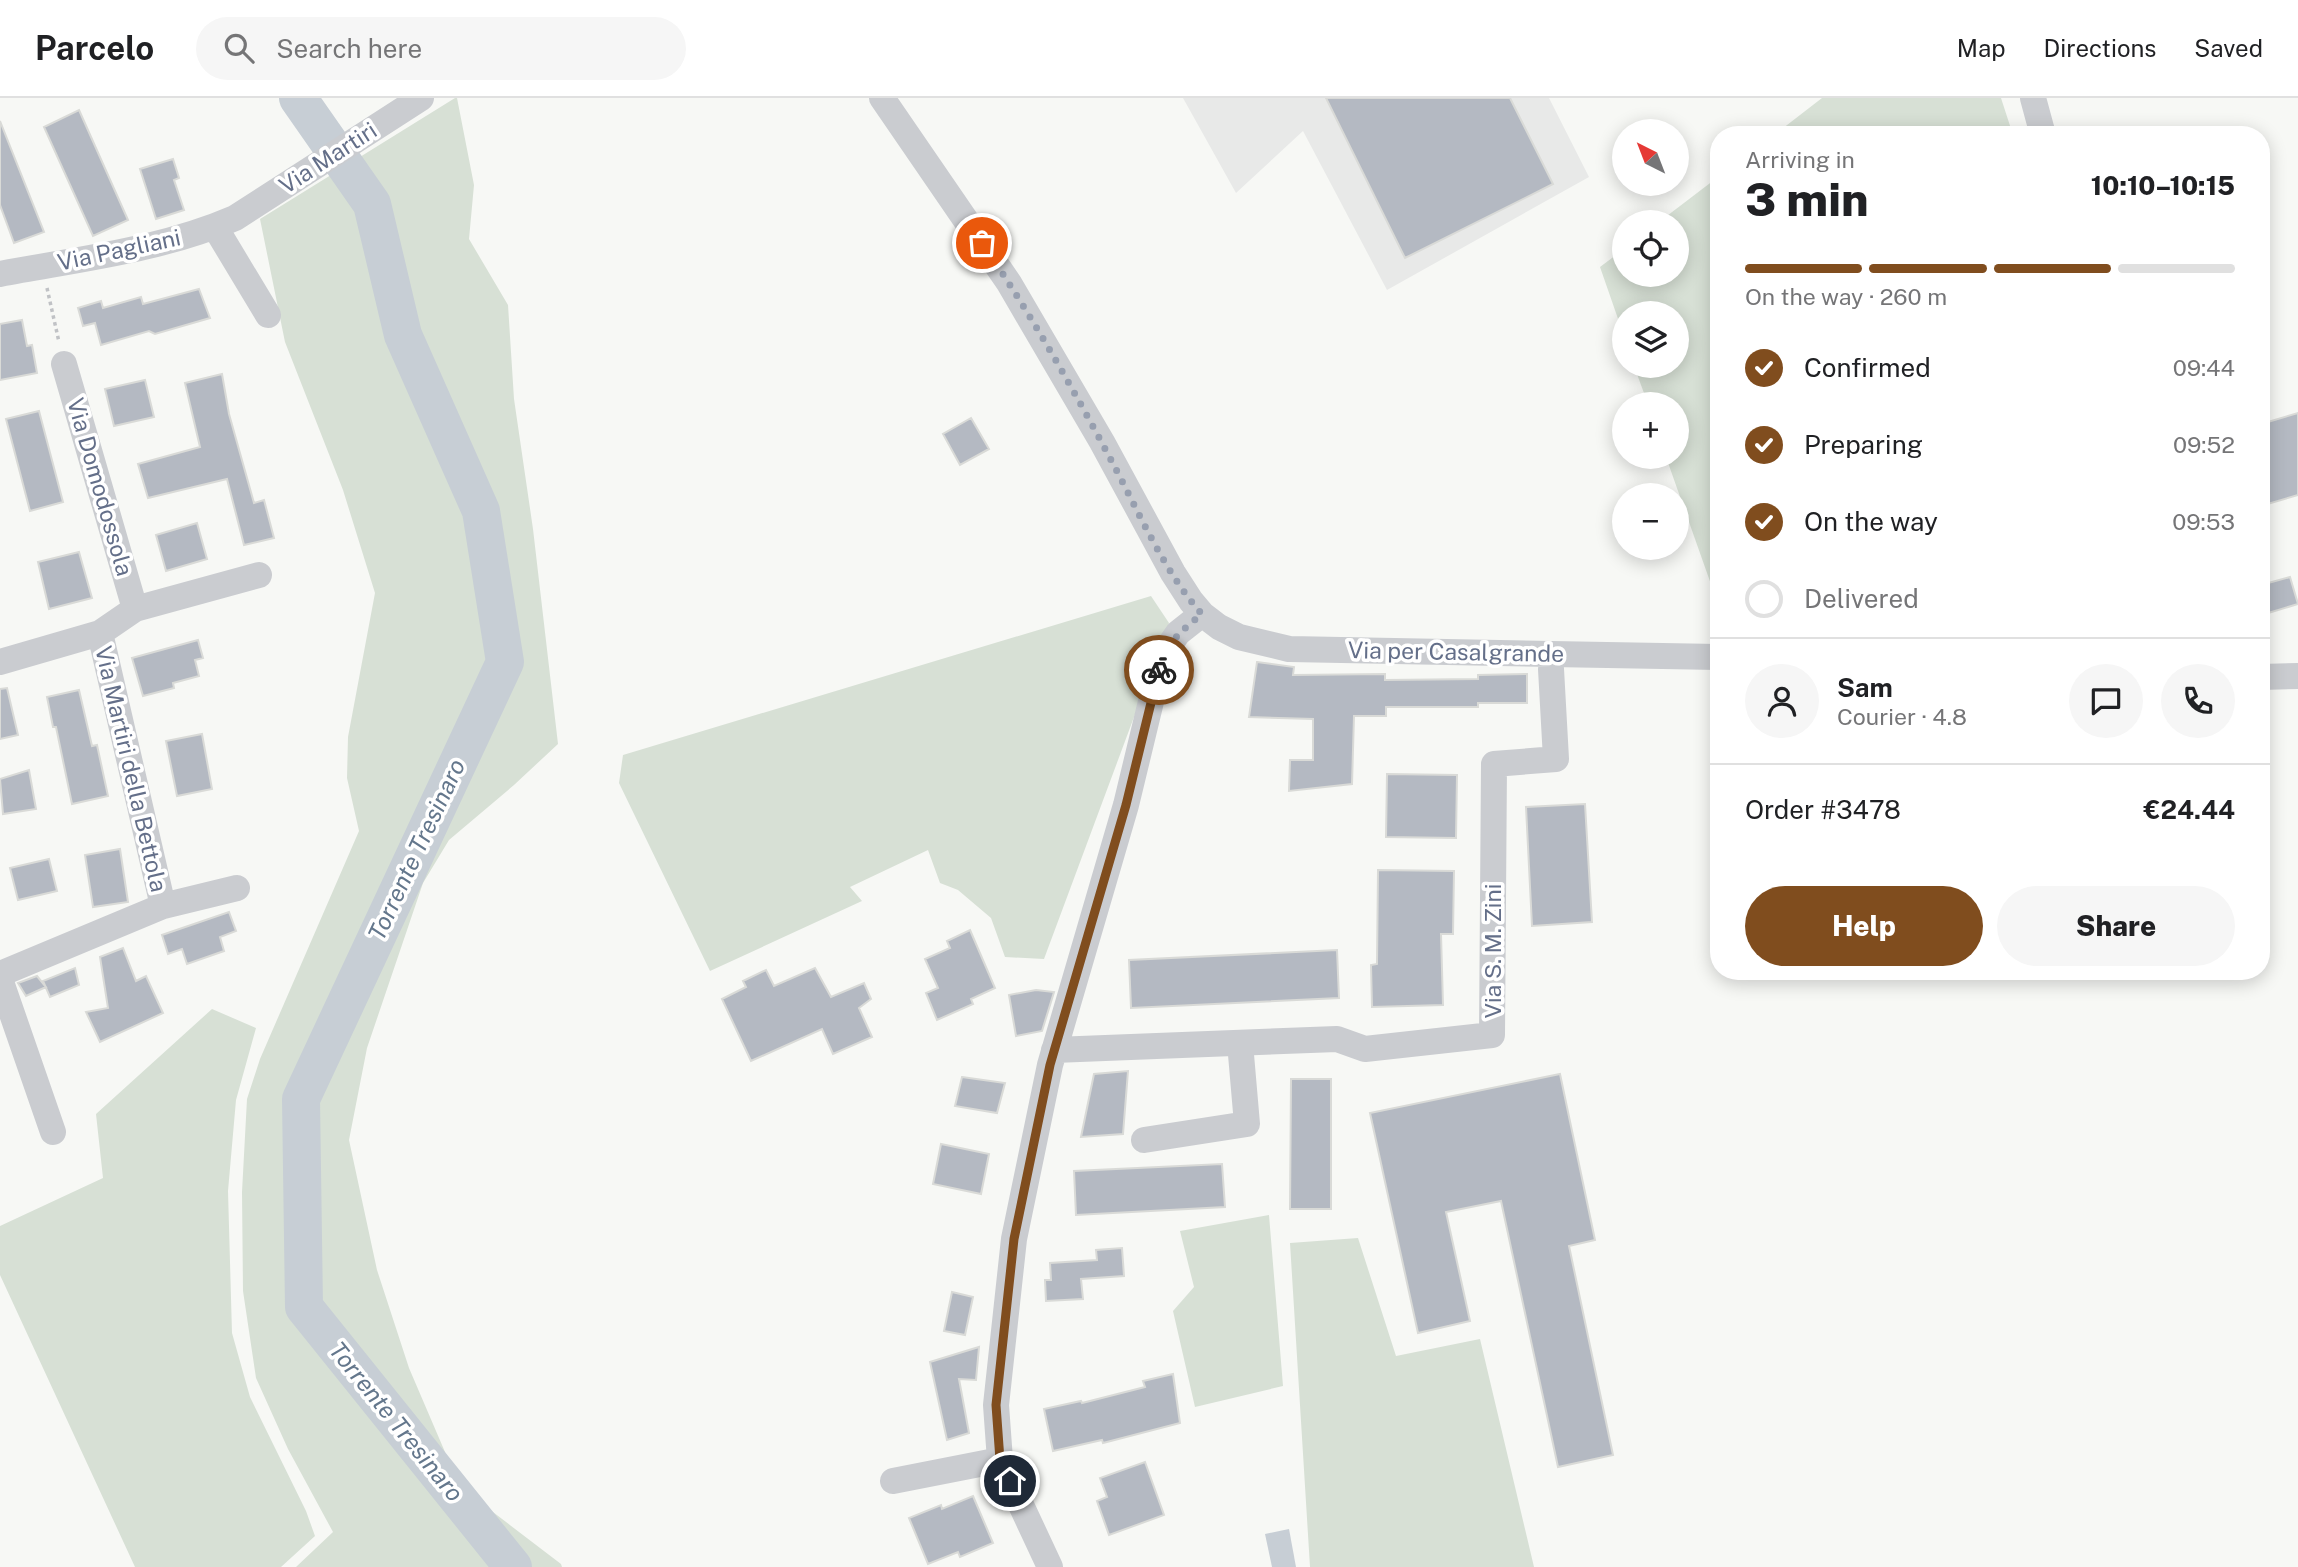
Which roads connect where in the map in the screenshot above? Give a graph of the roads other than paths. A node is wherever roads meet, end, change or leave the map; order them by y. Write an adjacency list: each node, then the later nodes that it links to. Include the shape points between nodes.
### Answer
1 (421, 98): 5 (street, Via Martiri)
2 (882, 98): 11 (street, via 1009,283 1172,573)
3 (2033, 98): 4 (street)
4 (2041, 126)
5 (225, 222): 6 (street, Via Pagliani, via 174,240); 7 (street)
6 (0, 274)
7 (268, 315)
8 (64, 364): 10 (street, Via Domodossola)
9 (259, 575): 10 (street)
10 (135, 609): 12 (street)
11 (1202, 614): 13 (street, Via per Casalgrande, via 1239,637 1289,649); 22 (street, via 1178,633 1162,656 1126,805)
12 (100, 632): 14 (street); 19 (street, Via Martiri della Bettola)
13 (1710, 657)
14 (0, 662)
15 (1551, 669): 21 (street, Via S. M. Zini, via 1556,759 1494,764 1492,1035 1365,1049 1338,1039)
16 (2298, 676): 17 (street)
17 (2270, 677)
18 (237, 888): 19 (street)
19 (163, 906): 20 (street)
20 (0, 976): 23 (street)
21 (1240, 1043): 22 (street, Via S. M. Zini); 24 (street, via 1247,1124)
22 (1054, 1051): 25 (street, via 1014,1239 996,1405)
23 (52, 1132)
24 (1144, 1140)
25 (1000, 1460): 26 (street); 27 (street)
26 (893, 1481)
27 (1050, 1567)

